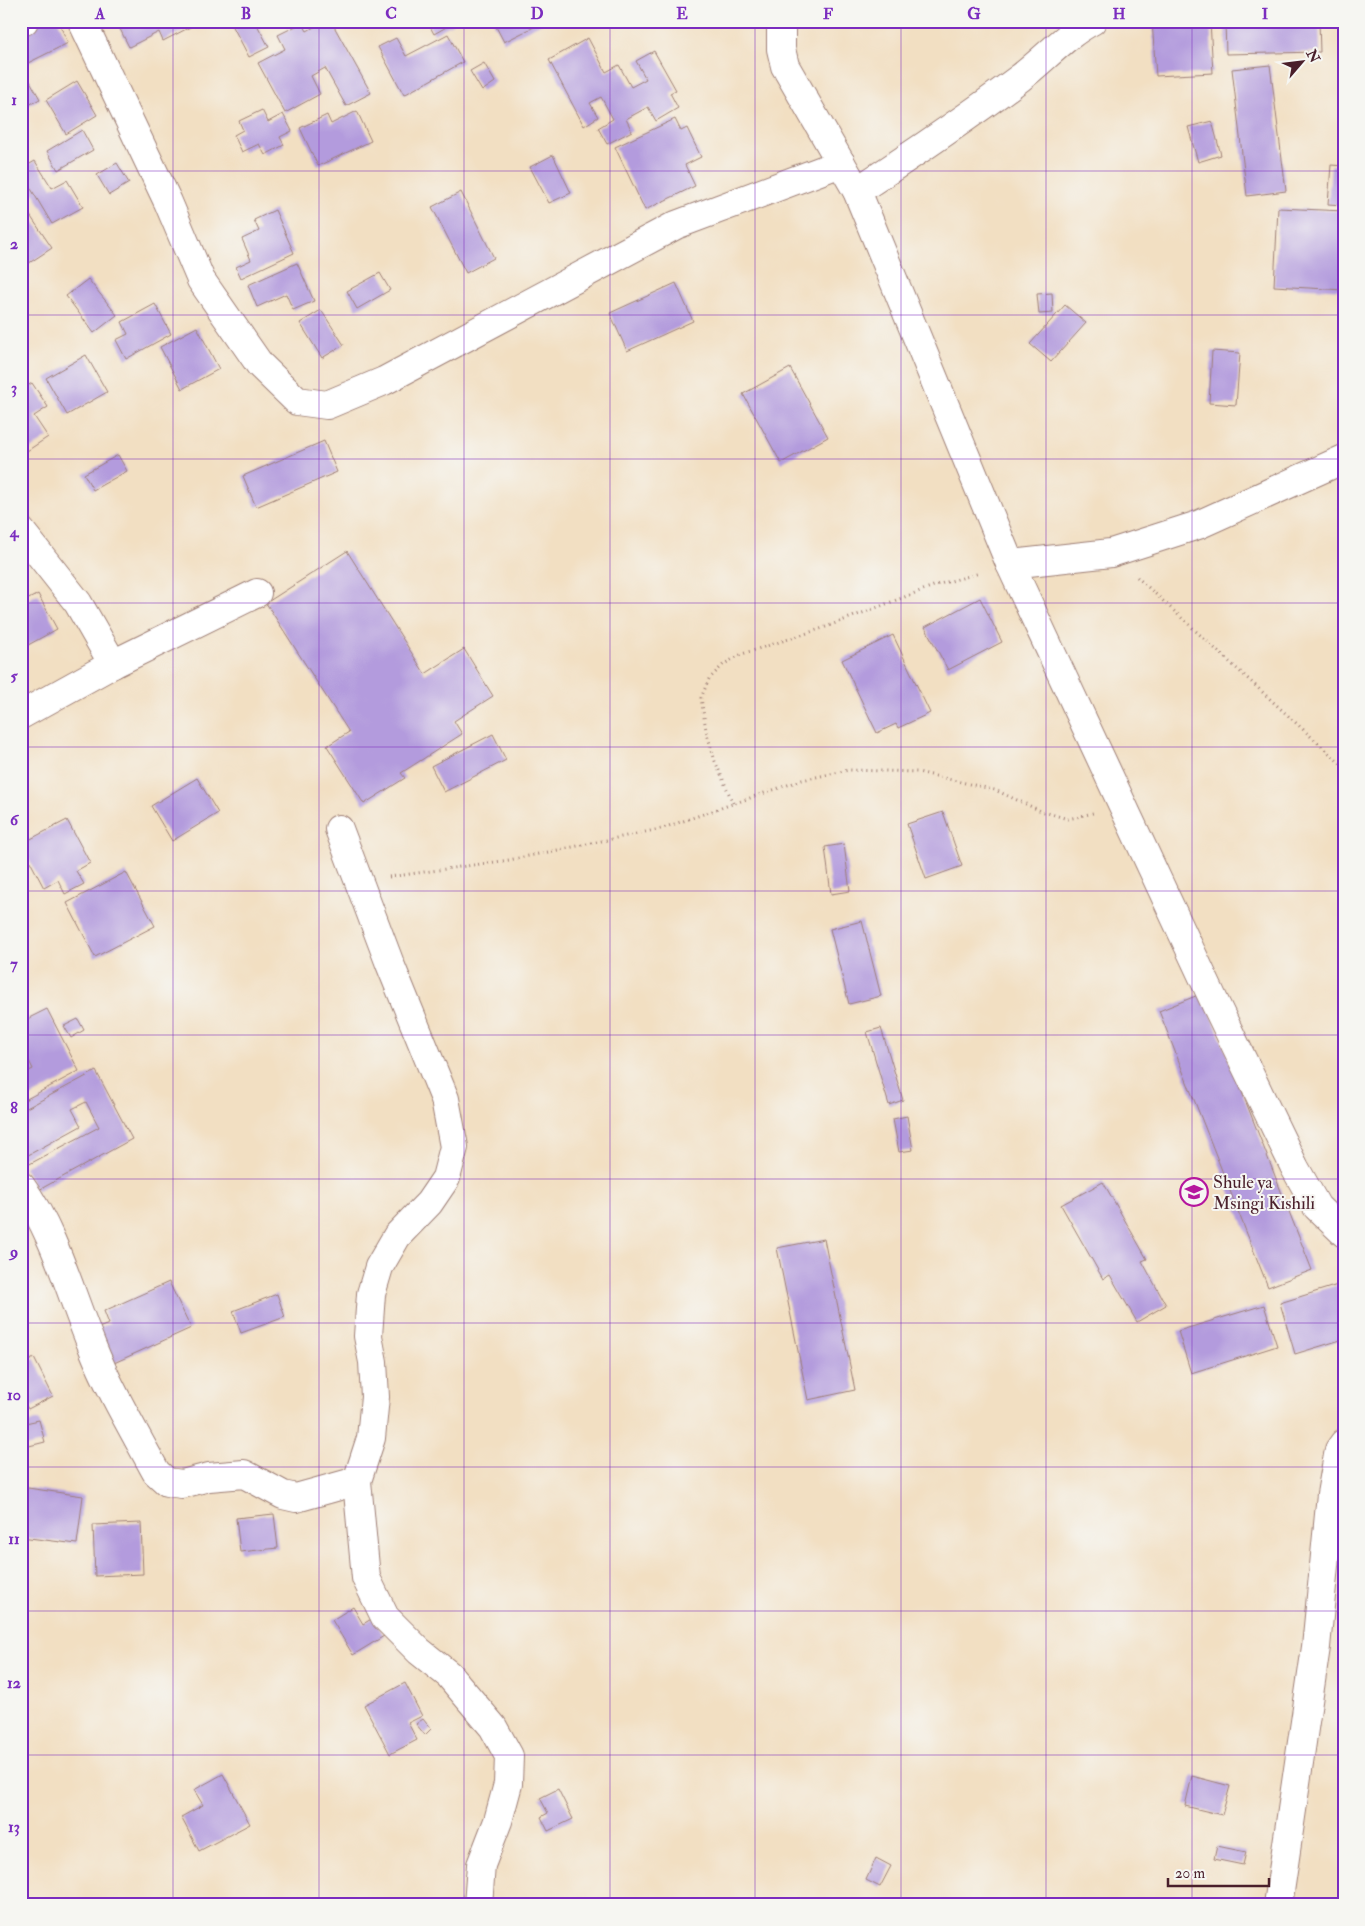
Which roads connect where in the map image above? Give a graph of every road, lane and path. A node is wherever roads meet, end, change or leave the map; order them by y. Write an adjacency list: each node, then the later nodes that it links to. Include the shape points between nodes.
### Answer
1 (82, 21): 4 (street, via 168,202 201,280 260,365 297,401 327,405 384,381 676,225)
2 (781, 21): 4 (street, via 785,66)
3 (1092, 21): 5 (street, via 964,120)
4 (841, 163): 5 (street)
5 (857, 191): 9 (street)
6 (1344, 459): 8 (street, via 1198,525)
7 (21, 531): 11 (street, via 78,603)
8 (1111, 553): 9 (street); 13 (path)
9 (1010, 564): 14 (street); 15 (path, via 936,586 742,654 724,664 709,679 701,698 710,745)
10 (257, 593): 11 (street)
11 (113, 664): 12 (street)
12 (21, 715)
13 (1344, 767)
14 (1122, 802): 15 (path, via 1068,819 1041,811 995,790 918,772 849,770 802,780); 19 (street, via 1295,1168 1317,1206)
15 (732, 803): 17 (path, via 650,831 509,860)
16 (339, 829): 17 (street)
17 (358, 881): 21 (street, via 445,1099 454,1147 446,1178 430,1203 397,1236 379,1267 371,1294 368,1336 375,1397 371,1438)
18 (21, 1186): 21 (street, via 32,1201 63,1270 92,1348 156,1472 168,1482 182,1484 209,1477 244,1474 283,1495 296,1498)
19 (1344, 1234)
20 (1344, 1443): 23 (street, via 1339,1450 1331,1494 1316,1646)
21 (357, 1481): 22 (street, via 366,1578 385,1617 449,1675 493,1727 509,1756 508,1784 481,1865)
22 (478, 1905)
23 (1278, 1905)

